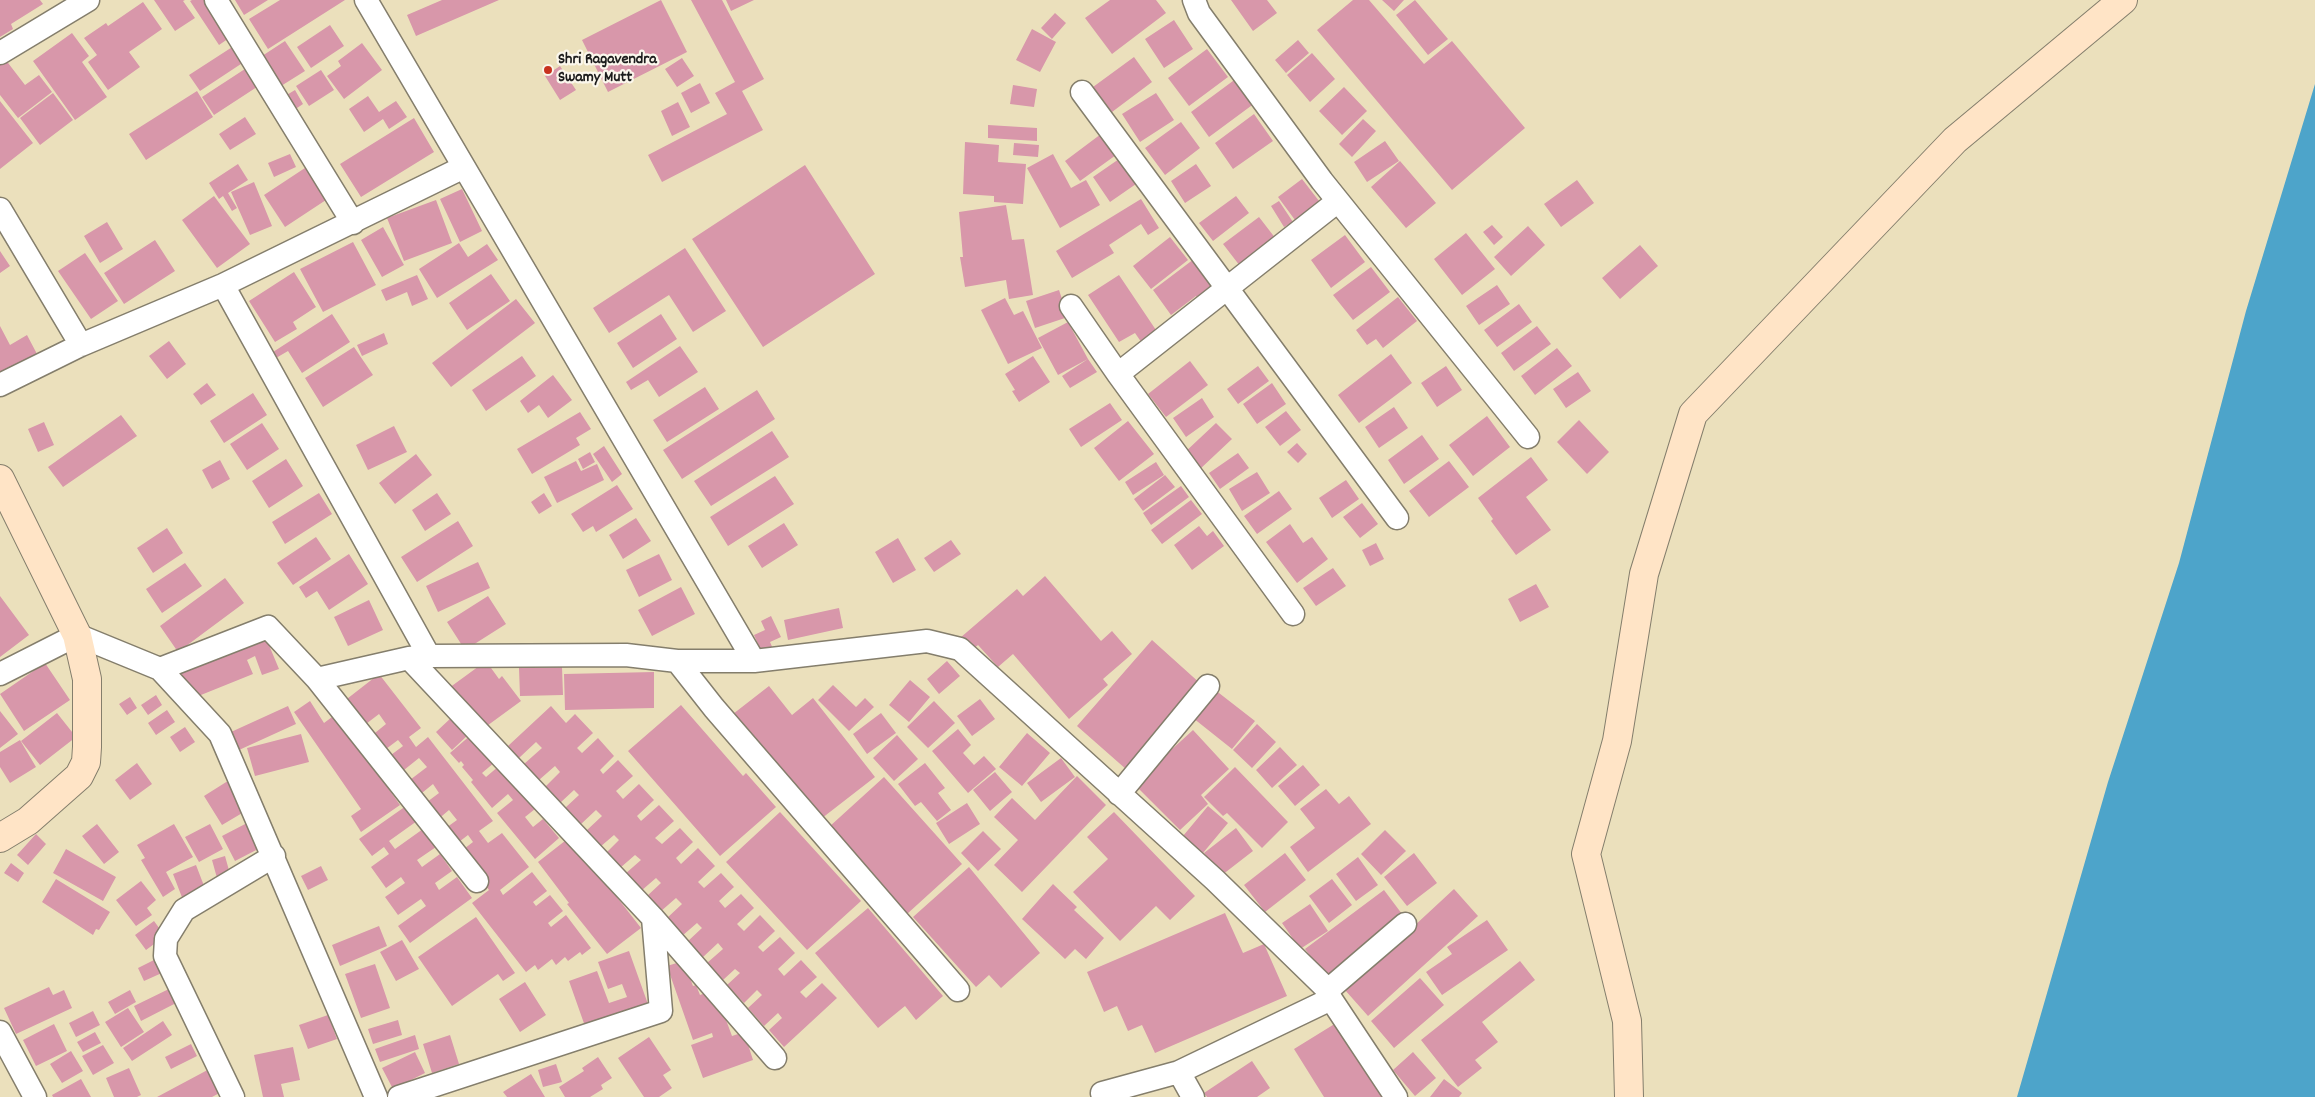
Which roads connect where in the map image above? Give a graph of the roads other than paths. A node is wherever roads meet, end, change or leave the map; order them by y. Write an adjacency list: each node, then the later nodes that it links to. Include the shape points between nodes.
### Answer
1 (88, 0): 6 (street)
2 (216, 0): 11 (street)
3 (366, 0): 8 (street)
4 (1194, 0): 9 (street, via 1199,13)
5 (2123, 0): 48 (street, via 1955,140 1693,414 1644,574 1617,741 1586,854 1627,1021)
6 (0, 53)
7 (1082, 92): 13 (street)
8 (464, 168): 11 (street); 24 (street)
9 (1338, 201): 13 (street); 18 (street)
10 (0, 209): 15 (street)
11 (353, 223): 12 (street)
12 (223, 285): 15 (street); 23 (street)
13 (1227, 288): 16 (street); 20 (street)
14 (1071, 306): 16 (street)
15 (81, 345): 17 (street)
16 (1118, 374): 21 (street)
17 (0, 385)
18 (1528, 437)
19 (0, 479): 22 (street)
20 (1397, 518)
21 (1293, 614)
22 (77, 635): 26 (street); 27 (street); 31 (street, via 87,679 86,762 79,776 28,821)
23 (419, 657): 25 (street, via 626,655); 28 (street); 34 (street)
24 (754, 660): 25 (street); 30 (street, via 927,641 960,649)
25 (677, 661): 36 (street)
26 (160, 669): 28 (street, via 268,627); 32 (street, via 220,734)
27 (0, 674)
28 (317, 679): 33 (street)
29 (1208, 686): 30 (street)
30 (1119, 794): 37 (street, via 1215,880)
31 (0, 838)
32 (274, 856): 43 (street, via 184,910 166,939 165,956); 44 (street)
33 (477, 881)
34 (653, 918): 39 (street); 45 (street, via 661,1011)
35 (1405, 924): 37 (street)
36 (958, 990)
37 (1330, 994): 40 (street); 47 (street)
38 (0, 1032): 42 (street)
39 (775, 1058)
40 (1179, 1072): 41 (street); 46 (street)
41 (1102, 1093)
42 (35, 1097)
43 (233, 1097)
44 (376, 1097)
45 (398, 1097)
46 (1193, 1097)
47 (1396, 1097)
48 (1629, 1097)

